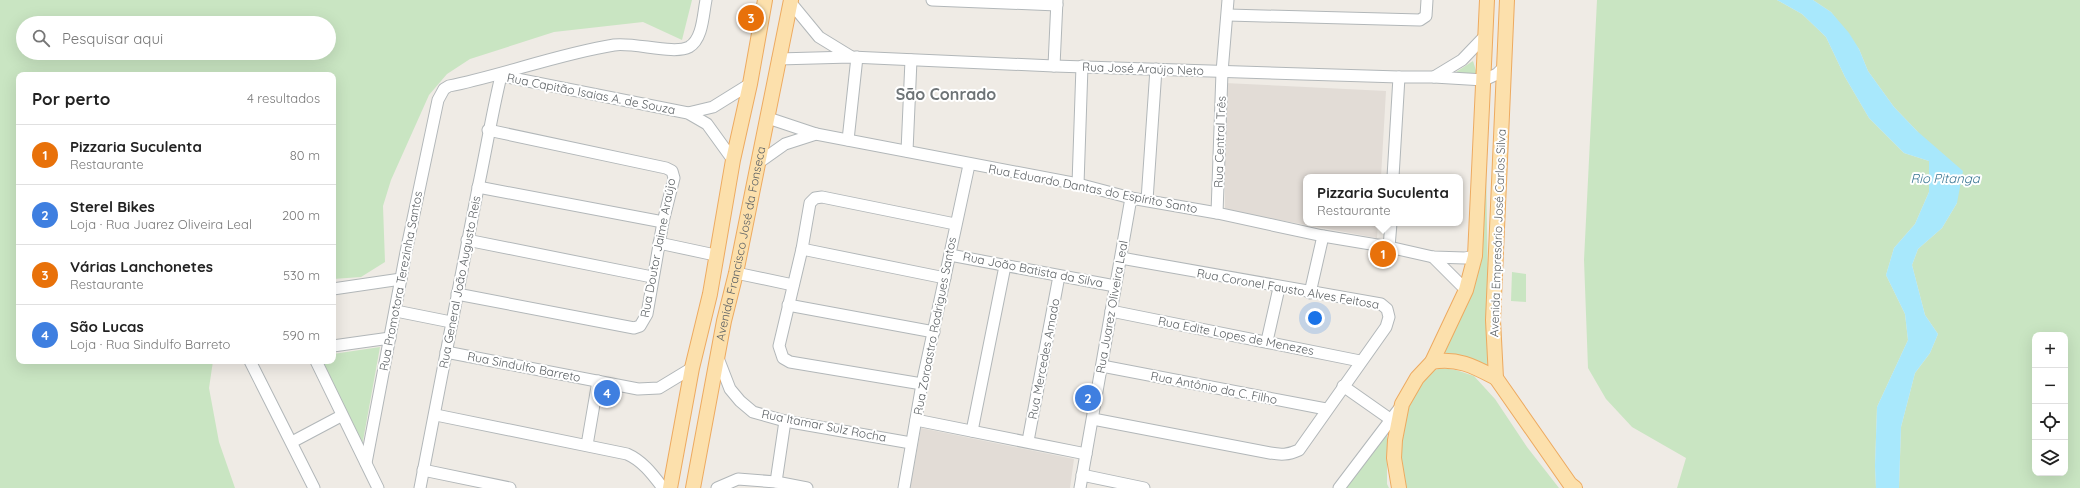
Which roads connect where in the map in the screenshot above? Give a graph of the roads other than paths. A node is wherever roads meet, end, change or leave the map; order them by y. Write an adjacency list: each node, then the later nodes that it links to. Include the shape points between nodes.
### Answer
1 (706, 0): 20 (street, via 699,36 696,42 686,49 615,45)
2 (765, 0): 24 (main road, Avenida Francisco José da Fonseca)
3 (932, 0): 9 (street)
4 (1228, 0): 10 (street, Rua Central Três)
5 (1427, 0): 10 (street, via 1426,16 1420,20)
6 (1487, 0): 11 (main road, Avenida Empresário José Carlos Silva)
7 (1507, 0): 17 (main road, Avenida Empresário José Carlos Silva)
8 (791, 1): 12 (street, via 819,37); 13 (main road, Avenida Francisco José da Fonseca)
9 (1057, 2): 15 (street)
10 (1228, 15): 19 (street, Rua Central Três)
11 (1485, 36): 22 (street, via 1465,57); 23 (main road, Avenida Empresário José Carlos Silva)
12 (854, 57): 13 (street, Rua José Araújo Neto); 14 (street, Rua José Araújo Neto); 29 (street)
13 (778, 59): 26 (main road, Avenida Francisco José da Fonseca)
14 (912, 60): 15 (street, Rua José Araújo Neto); 30 (street)
15 (1054, 66): 16 (street, Rua José Araújo Neto)
16 (1082, 66): 18 (street, Rua José Araújo Neto); 35 (street)
17 (1504, 67): 23 (street, via 1502,71); 86 (main road, Avenida Empresário José Carlos Silva, via 1493,320)
18 (1156, 69): 19 (street, Rua José Araújo Neto); 38 (street)
19 (1222, 72): 21 (street, Rua José Araújo Neto); 39 (street, Rua Central Três)
20 (498, 75): 25 (street, Rua Capitão Isaias A. de Souza); 27 (street, Rua General João Augusto Reis); 58 (street, Rua Promotora Terezinha Santos, via 449,86 441,93)
21 (1399, 77): 22 (street, Rua José Araújo Neto); 34 (street)
22 (1434, 77): 23 (street, Rua José Araújo Neto)
23 (1484, 80): 50 (main road, Avenida Empresário José Carlos Silva)
24 (750, 84): 25 (street, Rua Capitão Isaias A. de Souza, via 713,107); 31 (main road, Avenida Francisco José da Fonseca)
25 (688, 113): 31 (street, Rua Capitão Isaias A. de Souza, via 708,124)
26 (768, 118): 28 (street); 32 (main road, Avenida Francisco José da Fonseca)
27 (488, 130): 36 (street, Rua General João Augusto Reis); 40 (street, Rua Doutor Jaime Araújo, via 669,169 674,178)
28 (816, 134): 29 (street, Rua Eduardo Dantas do Espírito Santo); 32 (street, Rua Eduardo Dantas do Espírito Santo, via 786,144)
29 (848, 140): 30 (street, Rua Eduardo Dantas do Espírito Santo)
30 (907, 151): 33 (street, Rua Eduardo Dantas do Espírito Santo)
31 (733, 160): 48 (main road, Avenida Francisco José da Fonseca)
32 (758, 163): 54 (main road, Avenida Francisco José da Fonseca)
33 (969, 165): 35 (street, Rua Eduardo Dantas do Espírito Santo); 41 (street, Rua Zoroastro Rodrigues Santos)
34 (1393, 174)
35 (1078, 184): 37 (street, Rua Eduardo Dantas do Espírito Santo)
36 (478, 187): 40 (street); 44 (street, Rua General João Augusto Reis)
37 (1132, 198): 38 (street, Rua Eduardo Dantas do Espírito Santo); 52 (street, Rua Juarez Oliveira Leal)
38 (1147, 200): 39 (street, Rua Eduardo Dantas do Espírito Santo)
39 (1218, 213): 43 (street, Rua Eduardo Dantas do Espírito Santo)
40 (663, 222): 45 (street, Rua Doutor Jaime Araújo)
41 (955, 224): 47 (street, via 818,197 810,203); 49 (street, Rua Zoroastro Rodrigues Santos)
42 (1390, 226): 46 (street)
43 (1323, 236): 46 (street, Rua Eduardo Dantas do Espírito Santo); 64 (street)
44 (467, 240): 56 (street); 65 (street, Rua General João Augusto Reis)
45 (659, 243): 48 (street); 56 (street, Rua Doutor Jaime Araújo)
46 (1389, 246): 51 (street, Rua Eduardo Dantas do Espírito Santo)
47 (802, 249): 57 (street); 59 (street)
48 (715, 254): 66 (main road, Avenida Francisco José da Fonseca)
49 (950, 255): 53 (street, Rua João Batista da Silva); 57 (street, Rua Zoroastro Rodrigues Santos)
50 (1475, 256): 51 (street, Rua Eduardo Dantas do Espírito Santo); 63 (main road, Avenida Empresário José Carlos Silva)
51 (1433, 257): 63 (street)
52 (1121, 258): 60 (street, Rua Juarez Oliveira Leal); 61 (street, Rua Coronel Fausto Alves Feitosa)
53 (1005, 266): 55 (street, Rua João Batista da Silva); 98 (street)
54 (736, 273): 59 (street); 67 (main road, Avenida Francisco José da Fonseca)
55 (1060, 276): 60 (street, Rua João Batista da Silva); 99 (street, Rua Mercedes Amado)
56 (652, 277): 65 (street, Rua Doutor Jaime Araújo, via 647,314 644,322 637,328)
57 (945, 278): 74 (street, Rua Zoroastro Rodrigues Santos)
58 (401, 279): 62 (street); 70 (street, Rua Promotora Terezinha Santos)
59 (793, 285): 68 (street)
60 (1115, 286): 71 (street, Rua Juarez Oliveira Leal)
61 (1279, 288): 64 (street, Rua Coronel Fausto Alves Feitosa); 76 (street)
62 (336, 289)
63 (1466, 290): 81 (main road, Avenida Empresário José Carlos Silva)
64 (1310, 293): 80 (street, Rua Coronel Fausto Alves Feitosa, via 1381,304 1387,309 1389,317 1386,327)
65 (457, 294): 73 (street, Rua General João Augusto Reis)
66 (710, 294): 67 (main road, via 720,301); 69 (main road, Avenida Francisco José da Fonseca)
67 (730, 299): 72 (main road, Avenida Francisco José da Fonseca)
68 (788, 305): 74 (street); 88 (street, via 779,346 786,361)
69 (705, 310): 72 (main road, via 711,306 718,309); 85 (main road, Avenida Francisco José da Fonseca)
70 (396, 311): 73 (street); 75 (street, Rua Promotora Terezinha Santos)
71 (1111, 311): 76 (street, Rua Edite Lopes de Menezes); 84 (street, Rua Juarez Oliveira Leal)
72 (724, 321): 79 (main road, Avenida Francisco José da Fonseca)
73 (451, 322): 78 (street, Rua General João Augusto Reis)
74 (934, 332): 88 (street, Rua Zoroastro Rodrigues Santos)
75 (390, 338): 77 (street); 104 (street, Rua Promotora Terezinha Santos)
76 (1267, 341): 80 (street, Rua Edite Lopes de Menezes)
77 (336, 346)
78 (446, 352): 87 (street, Rua Sindulfo Barreto); 92 (street, Rua General João Augusto Reis)
79 (718, 358): 97 (street, Rua Itamar Sulz Rocha, via 725,380 740,401 753,412); 115 (main road, Avenida Francisco José da Fonseca)
80 (1360, 361): 89 (street, Rua Coronel Fausto Alves Feitosa)
81 (1432, 362): 86 (main road, via 1453,360 1476,367); 90 (main road, Avenida Empresário José Carlos Silva, via 1417,378)
82 (252, 364): 100 (street)
83 (317, 364): 93 (street)
84 (1102, 366): 91 (street, Rua Antônio da C. Filho); 94 (street, Rua Juarez Oliveira Leal)
85 (692, 368): 87 (street, Rua Sindulfo Barreto, via 660,388 653,389 638,389); 114 (main road, Avenida Francisco José da Fonseca)
86 (1496, 378): 108 (main road)
87 (598, 381): 102 (street)
88 (922, 384): 96 (street, Rua Zoroastro Rodrigues Santos)
89 (1343, 386): 91 (street, Rua Coronel Fausto Alves Feitosa); 95 (street)
90 (1402, 404): 95 (street); 122 (main road, Avenida Empresário José Carlos Silva, via 1394,458)
91 (1326, 409): 94 (street, Rua Coronel Fausto Alves Feitosa, via 1299,450 1286,455)
92 (436, 415): 102 (street); 105 (street, Rua General João Augusto Reis)
93 (341, 416): 100 (street); 104 (street)
94 (1093, 419): 103 (street, Rua Juarez Oliveira Leal)
95 (1390, 419): 121 (street)
96 (916, 420): 98 (street); 101 (street, Rua Zoroastro Rodrigues Santos)
97 (785, 421): 101 (street, Rua Itamar Sulz Rocha); 107 (street)
98 (972, 431): 99 (street)
99 (1028, 441): 103 (street)
100 (292, 442): 109 (street)
101 (911, 443): 118 (street, Rua Zoroastro Rodrigues Santos)
102 (587, 445): 113 (street, via 633,457 649,470)
103 (1086, 454): 106 (street, Rua Juarez Oliveira Leal)
104 (366, 464): 110 (street)
105 (423, 470): 111 (street, Rua General João Augusto Reis); 112 (street)
106 (1082, 475): 119 (street, Rua Juarez Oliveira Leal); 120 (street)
107 (776, 482): 116 (street, via 738,479); 117 (street)
108 (1572, 487)
109 (314, 488)
110 (378, 488)
111 (420, 488)
112 (510, 488)
113 (663, 488)
114 (670, 488)
115 (693, 488)
116 (717, 488)
117 (807, 488)
118 (904, 488)
119 (1080, 488)
120 (1144, 488)
121 (1339, 488)
122 (1399, 488)

